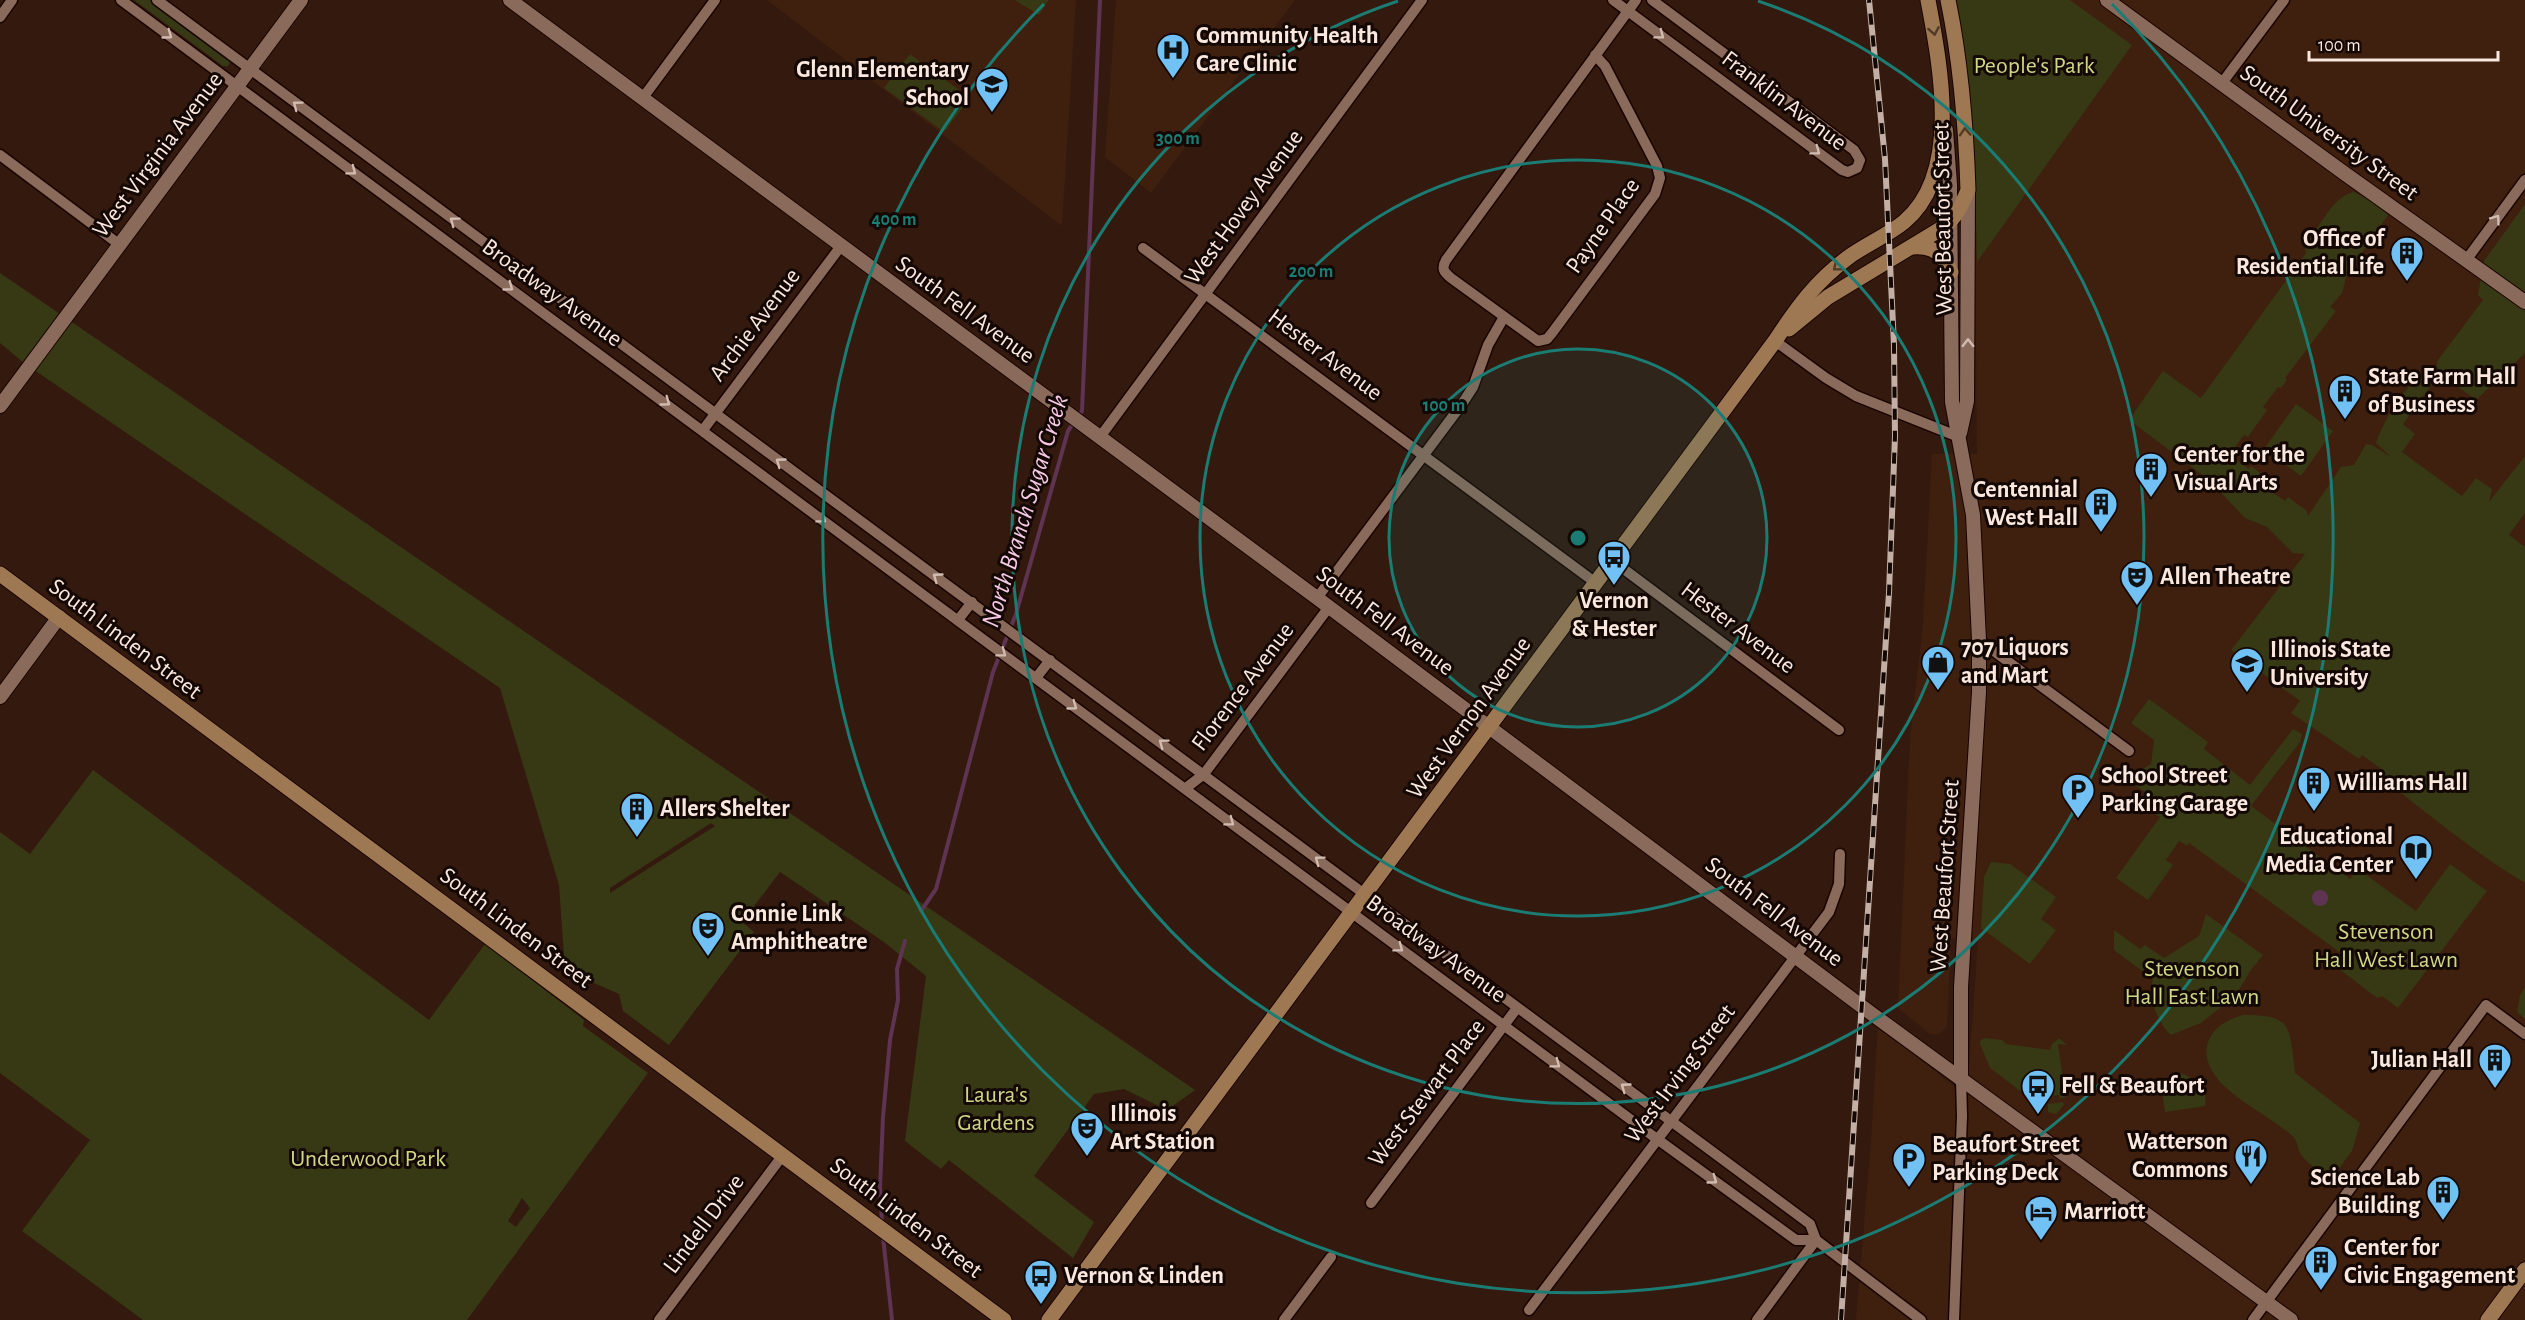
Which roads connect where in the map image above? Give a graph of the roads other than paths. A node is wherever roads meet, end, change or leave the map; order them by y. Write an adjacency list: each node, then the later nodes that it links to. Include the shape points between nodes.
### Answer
1 (12, 0): 16 (street)
2 (121, 0): 20 (street, Broadway Avenue, one-way to 20)
3 (157, 0): 18 (street, Broadway Avenue)
4 (301, 0): 18 (street, West Virginia Avenue)
5 (510, 0): 22 (street, South Fell Avenue)
6 (715, 0): 22 (street)
7 (1422, 0): 33 (street, West Hovey Avenue)
8 (1613, 0): 15 (street, Franklin Avenue)
9 (1636, 0): 15 (street, Payne Place)
10 (1652, 0): 15 (street, Franklin Avenue, one-way to 10, via 1842,170 1857,168 1860,159 1854,150)
11 (1928, 0): 21 (main road, West Beaufort Street, one-way to 21)
12 (1948, 0): 25 (main road, West Beaufort Street, one-way to 12, via 1962,89)
13 (2107, 0): 19 (street, South University Street)
14 (2284, 0): 19 (street)
15 (1628, 11): 17 (street, Payne Place)
16 (0, 17)
17 (1595, 55): 35 (street, Payne Place, via 1443,266 1451,278); 35 (street, Payne Place, via 1605,66 1657,166 1659,183 1655,194 1547,339 1538,341)
18 (249, 69): 20 (street, West Virginia Avenue); 38 (street, Broadway Avenue, one-way to 18)
19 (2222, 83): 31 (street, South University Street)
20 (237, 86): 27 (street, West Virginia Avenue); 39 (street, Broadway Avenue, one-way to 39)
21 (1944, 98): 26 (street, West Beaufort Street); 36 (main road, West Vernon Avenue, one-way to 36, via 1934,176 1922,202 1904,222 1850,256 1816,285 1800,302)
22 (642, 99): 28 (street, South Fell Avenue)
23 (0, 155): 27 (street)
24 (2525, 180): 31 (street, one-way to 24)
25 (1968, 190): 26 (main road, West Vernon Avenue); 41 (street, West Beaufort Street, one-way to 25, via 1967,401)
26 (1950, 222): 29 (main road, West Vernon Avenue); 32 (street, West Beaufort Street)
27 (120, 245): 37 (street, West Virginia Avenue)
28 (841, 246): 38 (street, Archie Avenue); 40 (street, South Fell Avenue)
29 (1912, 247): 32 (main road, via 1937,251); 36 (main road, West Vernon Avenue, via 1828,297)
30 (1143, 248): 33 (street, Hester Avenue)
31 (2467, 259): 34 (street, South University Street)
32 (1951, 272): 41 (street, West Beaufort Street, via 1952,402)
33 (1206, 294): 40 (street, West Hovey Avenue); 42 (street, Hester Avenue)
34 (2525, 302)
35 (1504, 317): 42 (street, via 1488,345 1473,387)
36 (1776, 341): 41 (street, via 1856,396); 43 (main road, West Vernon Avenue)
37 (0, 406)
38 (715, 414): 39 (street, Archie Avenue); 47 (street, Broadway Avenue, one-way to 38)
39 (703, 430): 50 (street, Broadway Avenue, one-way to 50)
40 (1100, 437): 46 (street, South Fell Avenue)
41 (1959, 437): 51 (street, West Beaufort Street, via 1973,515)
42 (1424, 455): 45 (street, Hester Avenue); 46 (street)
43 (1613, 561): 45 (main road, West Vernon Avenue); 56 (street, Hester Avenue)
44 (0, 574): 49 (main road, South Linden Street)
45 (1596, 583): 55 (main road, West Vernon Avenue)
46 (1317, 598): 48 (street, South Fell Avenue)
47 (972, 602): 50 (street); 52 (street, Broadway Avenue)
48 (1329, 607): 55 (street, South Fell Avenue); 58 (street, Florence Avenue)
49 (59, 617): 54 (street); 70 (main road, South Linden Street)
50 (958, 620): 53 (street, Broadway Avenue, one-way to 53)
51 (1979, 640): 57 (street); 67 (street, West Beaufort Street, via 1961,987)
52 (1050, 660): 53 (street); 58 (street, Broadway Avenue, one-way to 52)
53 (1036, 678): 59 (street, Broadway Avenue, one-way to 59)
54 (0, 697)
55 (1489, 728): 61 (main road, West Vernon Avenue); 63 (street, South Fell Avenue)
56 (1839, 730)
57 (2129, 751)
58 (1204, 774): 59 (street, Florence Avenue); 61 (street, Broadway Avenue, one-way to 58)
59 (1186, 788): 62 (street, Broadway Avenue, one-way to 62)
60 (1840, 854): 63 (street, West Irving Street, via 1839,885 1829,912)
61 (1366, 895): 62 (main road, West Vernon Avenue); 64 (street, Broadway Avenue)
62 (1352, 913): 65 (street, Broadway Avenue, one-way to 65); 79 (main road, West Vernon Avenue)
63 (1796, 956): 67 (street, South Fell Avenue); 68 (street, West Irving Street)
64 (1517, 1008): 65 (street, West Stewart Place); 68 (street, Broadway Avenue, one-way to 64)
65 (1504, 1025): 69 (street, Broadway Avenue, one-way to 69); 71 (street, West Stewart Place)
66 (2525, 1034): 75 (street, via 2486,1005)
67 (1961, 1079): 75 (street, South Fell Avenue); 83 (street, West Beaufort Street)
68 (1671, 1121): 69 (street, West Irving Street); 72 (street, Broadway Avenue, via 1810,1224)
69 (1657, 1140): 72 (street, Broadway Avenue, one-way to 72, via 1796,1240); 76 (street, West Irving Street)
70 (783, 1155): 77 (street, Lindell Drive); 78 (main road, South Linden Street)
71 (1371, 1203)
72 (1816, 1240): 81 (street); 82 (street, Broadway Avenue)
73 (1331, 1257): 80 (street)
74 (2525, 1270): 86 (main road)
75 (2266, 1302): 84 (street); 85 (street, South Fell Avenue)
76 (1529, 1310)
77 (659, 1320)
78 (1004, 1320)
79 (1049, 1320)
80 (1284, 1320)
81 (1757, 1320)
82 (1921, 1320)
83 (1954, 1320)
84 (2253, 1320)
85 (2291, 1320)
86 (2488, 1320)

